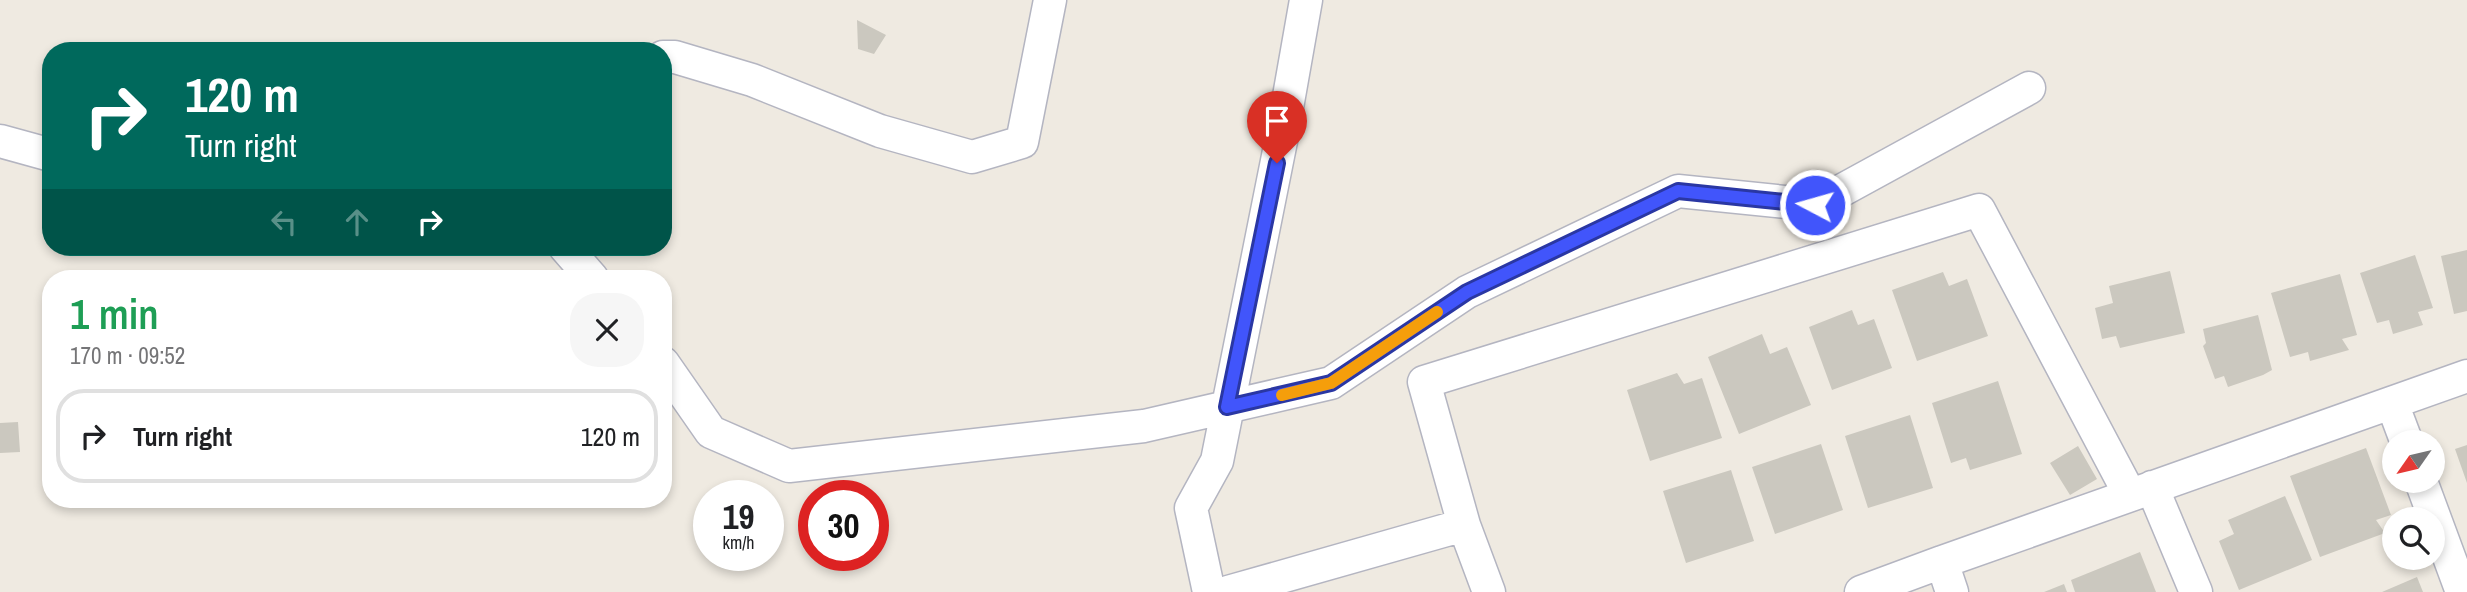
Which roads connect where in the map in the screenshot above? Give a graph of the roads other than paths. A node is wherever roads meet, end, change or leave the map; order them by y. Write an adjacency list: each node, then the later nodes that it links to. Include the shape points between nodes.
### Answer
1 (1050, 0): 3 (street, via 1022,142 972,157 880,131 752,80)
2 (1306, 0): 12 (street)
3 (672, 57)
4 (2029, 88): 12 (street, via 1815,205 1678,191 1467,292 1331,383)
5 (0, 141): 6 (street)
6 (42, 153)
7 (573, 256): 8 (street)
8 (585, 270)
9 (672, 376): 12 (street, via 711,432 789,466 1144,426)
10 (2467, 376): 11 (street)
11 (2392, 402): 13 (street); 14 (street)
12 (1227, 407): 18 (street, via 1217,461 1191,508)
13 (2402, 430)
14 (2141, 491): 16 (street, via 1979,210 1424,382); 17 (street); 23 (street)
15 (2426, 494): 24 (street)
16 (1464, 524): 19 (street); 20 (street)
17 (1942, 562): 21 (street); 22 (street)
18 (1209, 592)
19 (1228, 592)
20 (1489, 592)
21 (1861, 592)
22 (1952, 592)
23 (2196, 592)
24 (2462, 592)

